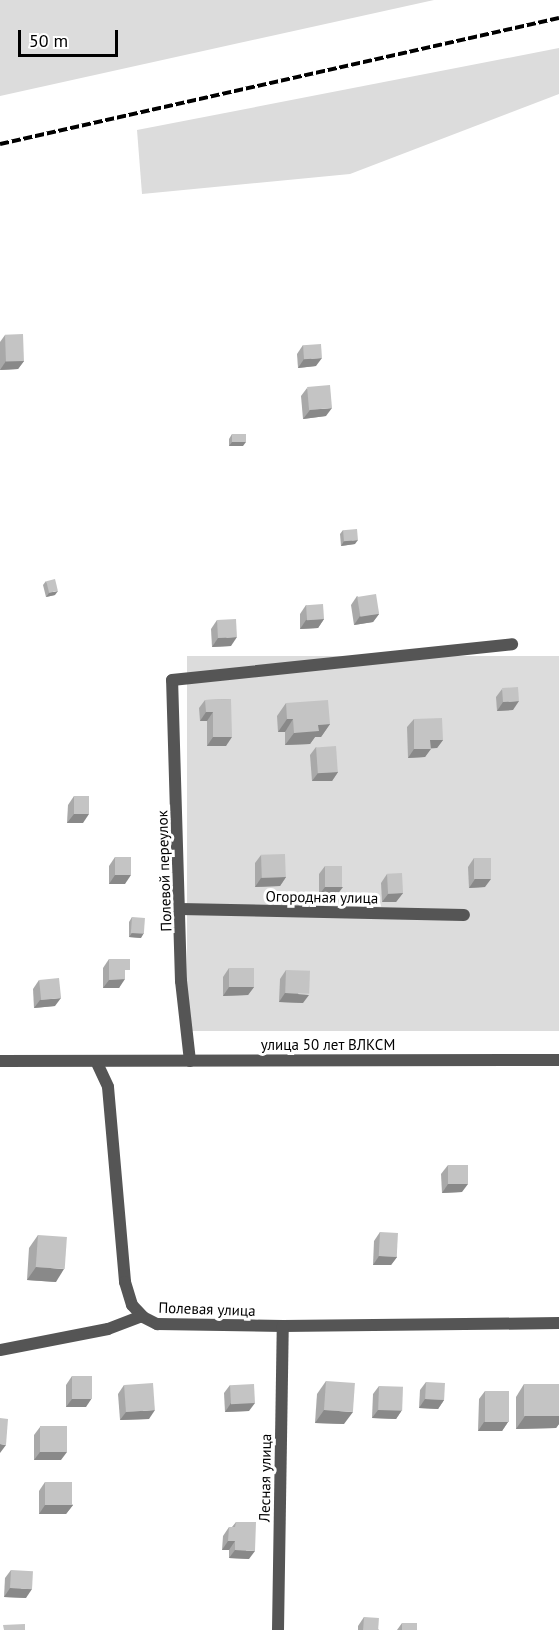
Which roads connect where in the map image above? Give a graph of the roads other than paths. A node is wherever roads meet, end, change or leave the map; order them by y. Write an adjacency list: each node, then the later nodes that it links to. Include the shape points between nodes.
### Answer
1 (512, 644): 2 (street, Полевой переулок, via 172,680)
2 (180, 909): 3 (street, Огородная улица); 6 (street, Полевой переулок)
3 (464, 915)
4 (559, 1060): 6 (street, улица 50 лет ВЛКСМ)
5 (0, 1061): 7 (street)
6 (190, 1061): 7 (street, улица 50 лет ВЛКСМ)
7 (97, 1063): 8 (street, Полевая улица, via 108,1087 125,1282 132,1305)
8 (142, 1316): 10 (street, Полевая улица, via 157,1324); 11 (street, via 108,1329)
9 (559, 1323): 10 (street, Полевая улица)
10 (283, 1326): 12 (street, Лесная улица)
11 (0, 1350)
12 (278, 1630)

